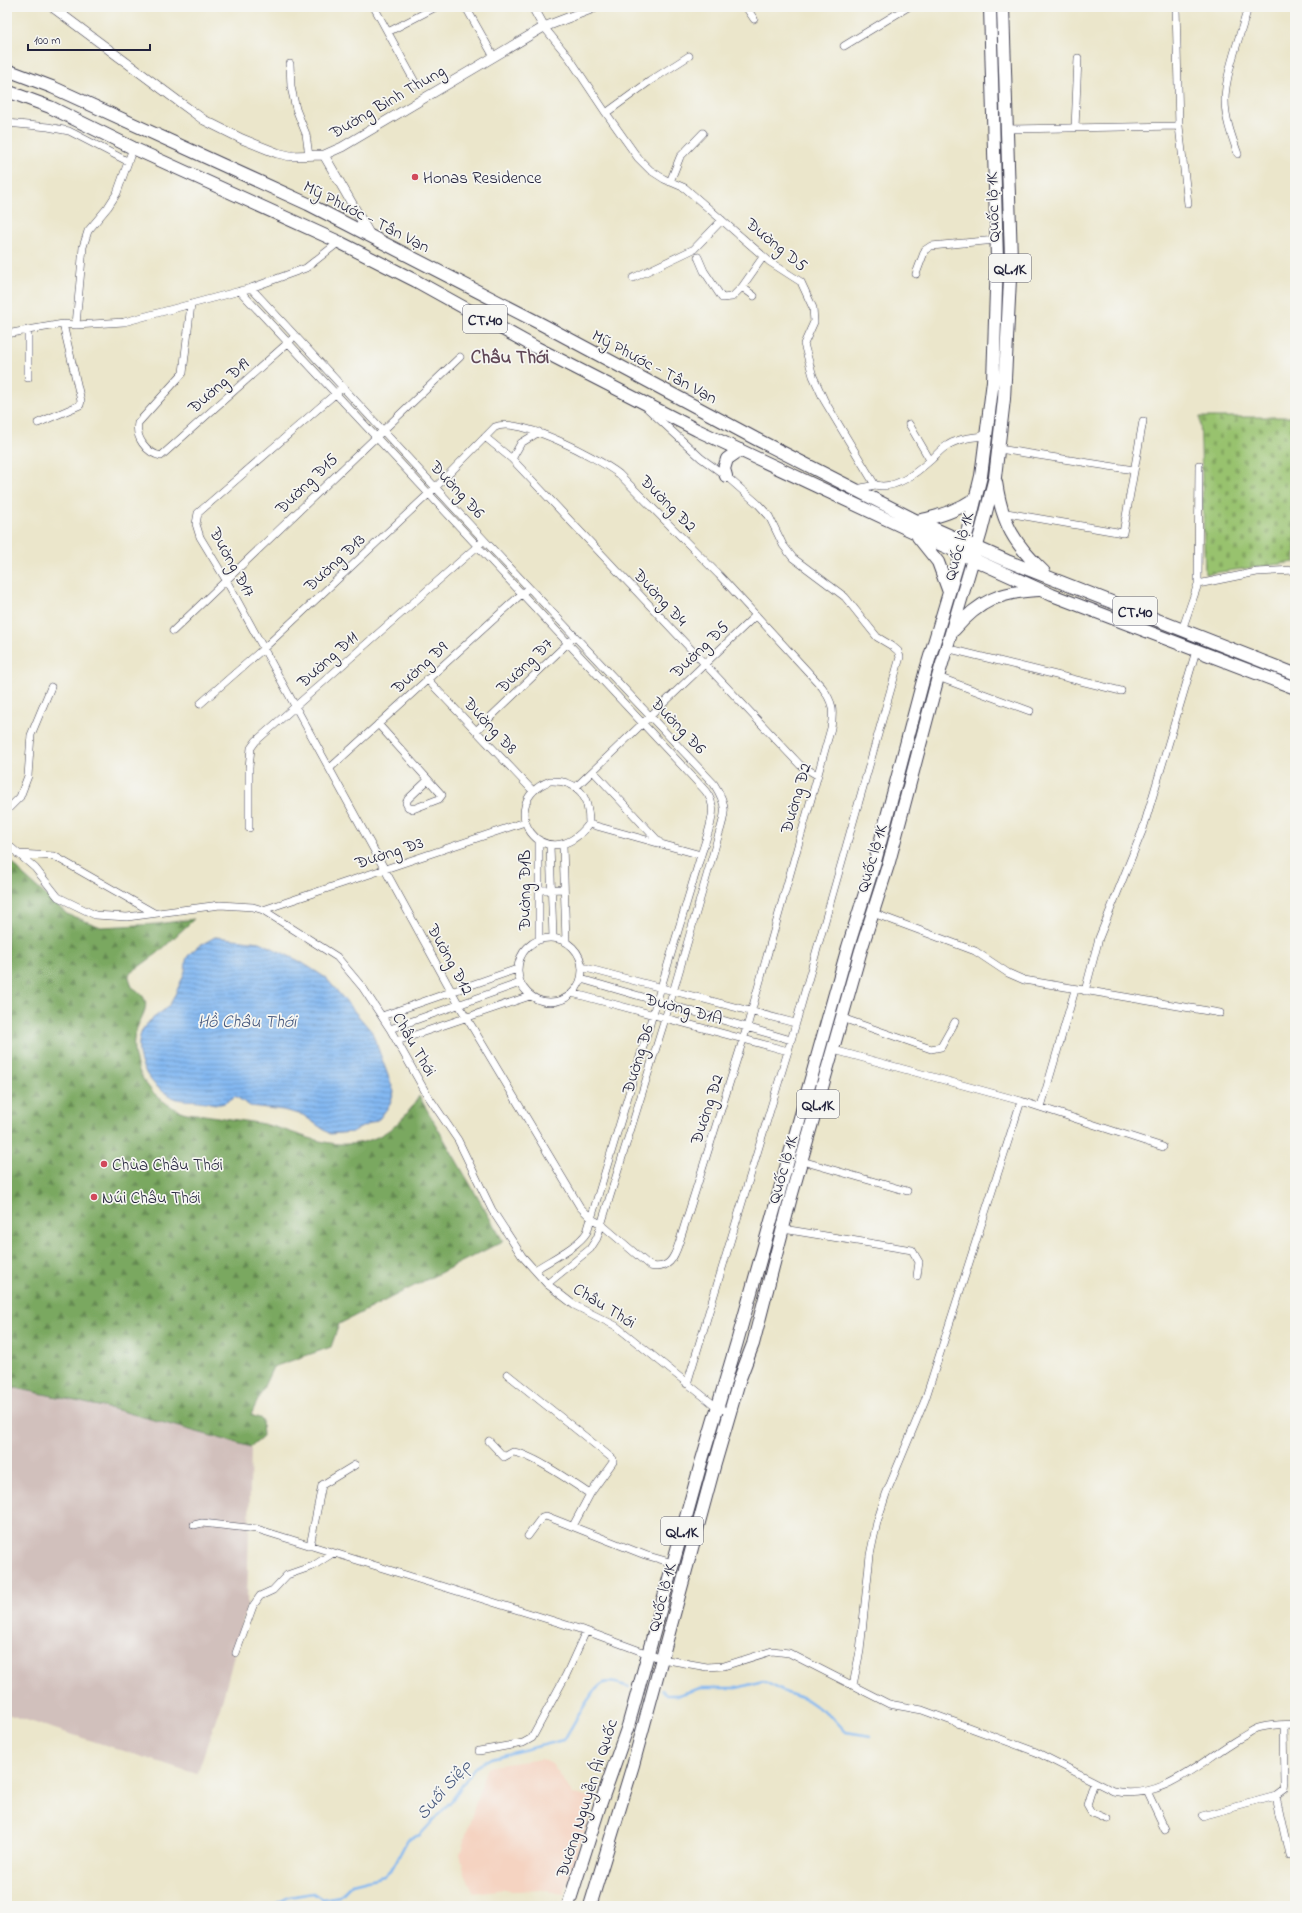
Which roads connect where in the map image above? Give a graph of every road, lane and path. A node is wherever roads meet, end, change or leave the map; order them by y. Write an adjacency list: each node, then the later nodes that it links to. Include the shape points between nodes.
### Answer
1 (52, 7): 33 (street, Đường Bình Thung, via 204,120 276,153)
2 (374, 7): 15 (street)
3 (436, 7): 15 (street)
4 (463, 7): 18 (street, via 468,11)
5 (533, 7): 14 (street, Đường D5)
6 (596, 7): 14 (street, Đường Bình Thung)
7 (746, 7): 13 (street)
8 (908, 7): 16 (street)
9 (990, 7): 40 (main road, Quốc lộ 1K / QL.1K)
10 (1003, 7): 28 (main road, Quốc lộ 1K / QL.1K)
11 (1176, 7): 26 (street)
12 (1248, 7): 31 (street, via 1224,99 1229,129)
13 (754, 19)
14 (544, 27): 18 (street, Đường Bình Thung); 24 (street, Đường D5, via 570,59)
15 (388, 32): 22 (street)
16 (844, 46)
17 (689, 56): 24 (street)
18 (494, 57): 32 (street, Đường Bình Thung, via 342,147)
19 (1078, 58): 27 (street)
20 (290, 64): 33 (street, via 291,87 306,134)
21 (7, 70): 38 (main road, Mỹ Phước - Tân Vạn / CT.40, via 52,86)
22 (416, 84)
23 (7, 91): 30 (main road, Mỹ Phước - Tân Vạn / CT.40, via 50,107)
24 (606, 113): 35 (street, Đường D5, via 638,158 650,170)
25 (7, 123): 34 (street, via 69,131)
26 (1179, 126): 27 (street); 36 (street)
27 (1075, 128): 28 (street)
28 (1007, 129): 70 (main road, Quốc lộ 1K / QL.1K, via 1010,259 1006,372)
29 (704, 133): 35 (street, via 680,157)
30 (133, 148): 34 (street); 41 (main road, Mỹ Phước - Tân Vạn / CT.40)
31 (1238, 154)
32 (324, 155): 33 (street, Đường Bình Thung); 39 (street)
33 (309, 156)
34 (127, 161): 52 (street, via 117,193 88,231 83,246)
35 (670, 182): 37 (street, Đường D5, via 685,188)
36 (1188, 204)
37 (722, 220): 43 (street, Đường D5); 45 (street, via 694,249)
38 (351, 226): 39 (main road, Mỹ Phước - Tân Vạn / CT.40); 41 (main road)
39 (370, 236): 80 (main road, Mỹ Phước - Tân Vạn / CT.40)
40 (996, 240): 44 (street, via 931,246 925,250); 67 (main road, Quốc lộ 1K / QL.1K, via 993,381)
41 (338, 242): 47 (street, via 306,268); 61 (main road, Mỹ Phước - Tân Vạn / CT.40)
42 (698, 257): 46 (street, via 722,298 732,297)
43 (763, 257): 46 (street); 78 (street, Đường D5, via 801,282 813,308 814,322 804,344 813,376 836,422)
44 (916, 274)
45 (633, 278)
46 (742, 286): 49 (street)
47 (250, 288): 48 (street); 55 (street, Đường Đ6)
48 (240, 291): 50 (street); 56 (street, Đường Đ6)
49 (754, 296)
50 (190, 304): 52 (street, via 124,322); 56 (street, Đường Đ19, via 183,373 138,423 137,429 147,450 154,455 161,456)
51 (63, 324): 52 (street); 53 (street); 63 (street, via 80,405)
52 (76, 325)
53 (28, 330): 54 (street); 58 (street)
54 (7, 334)
55 (294, 337): 56 (street, Đường Đ19); 59 (street, Đường Đ6)
56 (288, 343): 60 (street, Đường Đ6)
57 (460, 357): 65 (street, Đường Đ15)
58 (28, 378)
59 (342, 388): 60 (street, Đường Đ17); 65 (street, Đường Đ6)
60 (335, 393): 68 (street, Đường Đ6); 92 (street, Đường Đ17, via 198,513 196,524 200,537)
61 (638, 400): 71 (main road, Mỹ Phước - Tân Vạn / CT.40); 76 (street, via 701,458)
62 (1143, 421): 75 (street)
63 (38, 423)
64 (909, 424): 73 (street)
65 (383, 431): 68 (street, Đường Đ15); 79 (street, Đường Đ6)
66 (538, 432): 69 (street, Đường Đ2, via 501,424); 72 (street, via 521,443); 98 (street, Đường Đ2, via 604,463 619,474)
67 (987, 436): 73 (street, via 961,439 946,445); 82 (main road, Quốc lộ 1K / QL.1K)
68 (376, 437): 81 (street, Đường Đ6); 92 (street, Đường Đ15)
69 (485, 437): 72 (street, Đường Đ4); 79 (street, Đường Đ13)
70 (999, 449): 75 (street); 77 (main road, Quốc lộ 1K / QL.1K)
71 (740, 450): 76 (main road, via 727,459 724,469); 84 (main road, Mỹ Phước - Tân Vạn / CT.40)
72 (512, 459): 107 (street, Đường Đ4)
73 (930, 460): 78 (street, via 895,485)
74 (1199, 465): 93 (street)
75 (1134, 470): 83 (street, via 1123,533)
76 (726, 476): 178 (street, via 769,516 783,545 793,558 845,597 877,637 898,651 900,657)
77 (995, 477): 83 (main road); 88 (main road, Quốc lộ 1K / QL.1K)
78 (875, 485): 80 (street)
79 (436, 487): 81 (street, Đường Đ13); 85 (street, Đường Đ6)
80 (857, 489): 84 (main road, Mỹ Phước - Tân Vạn / CT.40)
81 (429, 494): 87 (street, Đường Đ6); 105 (street, Đường Đ13)
82 (976, 498): 84 (main road, via 961,508); 86 (main road, Quốc lộ 1K / QL.1K)
83 (1001, 512): 91 (main road, via 1022,550)
84 (915, 526): 86 (main road, Mỹ Phước - Tân Vạn / CT.40); 89 (main road, Mỹ Phước - Tân Vạn / CT.40); 96 (main road, via 938,562)
85 (484, 540): 87 (street, Đường Đ11); 94 (street, Đường Đ6)
86 (964, 542): 88 (main road, Mỹ Phước - Tân Vạn); 89 (main road, Quốc lộ 1K / QL.1K)
87 (477, 546): 97 (street, Đường Đ6); 117 (street, Đường Đ11)
88 (974, 553): 89 (main road, Mỹ Phước - Tân Vạn); 91 (main road, Mỹ Phước - Tân Vạn / CT.40); 95 (main road, Mỹ Phước - Tân Vạn / CT.40); 101 (main road, Quốc lộ 1K / QL.1K)
89 (960, 554): 96 (main road, Quốc lộ 1K / QL.1K)
90 (1295, 570): 93 (street, via 1257,572)
91 (1050, 577): 99 (main road, Mỹ Phước - Tân Vạn / CT.40)
92 (226, 580): 100 (street, Đường Đ15); 105 (street, Đường Đ17)
93 (1198, 584): 99 (street)
94 (529, 588): 97 (street, Đường Đ9); 102 (street, Đường Đ6)
95 (1042, 590): 101 (main road, via 1022,591 992,598 977,606); 106 (main road, Mỹ Phước - Tân Vạn / CT.40)
96 (949, 592): 203 (main road, Quốc lộ 1K / QL.1K, via 876,858 848,947)
97 (522, 594): 103 (street, Đường Đ6); 112 (street, Đường Đ9)
98 (756, 615): 107 (street, Đường Đ5); 126 (street, Đường Đ2, via 822,687 831,701 831,728)
99 (1182, 630): 109 (main road, Mỹ Phước - Tân Vạn / CT.40)
100 (173, 631)
101 (951, 634): 104 (main road, Quốc lộ 1K / QL.1K)
102 (575, 637): 103 (street, Đường Đ7); 108 (street, Đường Đ6)
103 (568, 643): 110 (street, Đường Đ6); 122 (street, Đường Đ7)
104 (946, 648): 111 (main road, Quốc lộ 1K / QL.1K); 115 (street)
105 (263, 649): 116 (street, Đường Đ13); 117 (street, Đường Đ17)
106 (1196, 651): 114 (main road, Mỹ Phước - Tân Vạn / CT.40); 162 (street, via 1142,829 1099,938)
107 (704, 665): 119 (street, Đường Đ5); 126 (street, Đường Đ4, via 800,765)
108 (606, 670): 110 (street); 119 (street, Đường Đ6)
109 (1295, 674)
110 (599, 676): 120 (street, Đường Đ6)
111 (938, 677): 118 (street); 151 (main road, Quốc lộ 1K / QL.1K, via 917,762)
112 (427, 679): 121 (street, Đường Đ9); 122 (street, Đường Đ8)
113 (51, 687): 131 (street, via 32,736 28,776 20,797)
114 (1295, 688)
115 (1121, 691)
116 (200, 704)
117 (296, 707): 123 (street, Đường Đ12); 134 (street, Đường Đ11, via 250,748)
118 (1030, 710)
119 (650, 716): 120 (street, Đường Đ5); 125 (street, Đường Đ6)
120 (642, 723): 124 (street, Đường Đ5); 127 (street, Đường Đ6)
121 (378, 724): 123 (street, Đường Đ9); 128 (street)
122 (476, 731): 130 (street, Đường Đ8)
123 (330, 768): 144 (street, Đường Đ12)
124 (593, 771): 129 (street, Đường Đ5); 140 (street)
125 (702, 771): 127 (street); 136 (street, Đường Đ6, via 724,799 725,815)
126 (817, 775): 170 (street, Đường Đ2)
127 (694, 779): 135 (street, Đường Đ6, via 709,795 713,805)
128 (428, 780): 128 (street, via 442,797 413,809 408,807 408,799)
129 (576, 787): 130 (street, via 560,781 550,781); 133 (street, via 588,805)
130 (533, 791): 132 (street, via 525,806)
131 (7, 810)
132 (525, 822): 137 (street); 144 (street, Đường Đ3)
133 (589, 824): 139 (street, via 577,838); 140 (street)
134 (249, 828)
135 (707, 834): 136 (street); 143 (street, Đường Đ6)
136 (718, 838): 149 (street, Đường Đ6)
137 (538, 840): 141 (street); 146 (street, Đường Đ1B)
138 (7, 844): 142 (street, Châu Thới)
139 (563, 844): 141 (street); 145 (street)
140 (661, 844): 143 (street)
141 (550, 845): 147 (street, Đường Đ1B)
142 (18, 854): 152 (street, via 54,856); 152 (street, Châu Thới, via 35,868 58,897 81,910 112,917)
143 (701, 855): 148 (street, Đường Đ6)
144 (385, 869): 150 (street, Đường Đ3); 163 (street, Đường Đ12)
145 (564, 889): 147 (street); 155 (street)
146 (539, 890): 147 (street); 154 (street, Đường Đ1B)
147 (551, 890): 153 (street, Đường Đ1B)
148 (688, 898): 149 (street); 160 (street, Đường Đ6)
149 (700, 902): 164 (street, Đường Đ6)
150 (262, 910): 152 (street, Châu Thới, via 220,905); 173 (street, Châu Thới, via 337,957)
151 (873, 912): 161 (street, via 975,951 1008,973 1024,980); 176 (main road, Quốc lộ 1K / QL.1K)
152 (154, 913)
153 (553, 938): 154 (street); 155 (street)
154 (539, 940): 157 (street, via 524,949)
155 (566, 942): 156 (street, via 577,952)
156 (582, 967): 158 (street); 160 (street, Đường Đ1A)
157 (517, 968): 159 (street); 163 (street)
158 (581, 979): 165 (street); 167 (street, Đường Đ1A)
159 (520, 984): 166 (street); 168 (street)
160 (661, 988): 164 (street, Đường Đ1A); 167 (street, Đường Đ6)
161 (1076, 990): 162 (street); 189 (street)
162 (1085, 991): 171 (street)
163 (452, 992): 168 (street, Đường Đ12); 173 (street)
164 (674, 992): 169 (street, Đường Đ6); 170 (street, Đường Đ1A)
165 (572, 993): 166 (street, via 556,1002 538,1000); 172 (street, Đường Đ1A)
166 (530, 996): 174 (street)
167 (657, 1001): 169 (street, Đường Đ1A); 172 (street, Đường Đ6)
168 (459, 1005): 174 (street, Đường Đ12); 180 (street)
169 (670, 1005): 175 (street, Đường Đ6); 179 (street, Đường Đ1A)
170 (751, 1013): 178 (street, Đường Đ1A); 179 (street, Đường Đ2)
171 (1220, 1013)
172 (653, 1015): 175 (street, Đường Đ1A); 186 (street, Đường Đ6)
173 (382, 1016): 180 (street, Châu Thới)
174 (466, 1017): 183 (street); 195 (street, Đường Đ12, via 580,1207)
175 (665, 1018): 181 (street, Đường Đ1A); 187 (street, Đường Đ6)
176 (842, 1018): 177 (street, via 931,1049 941,1047); 184 (main road, Quốc lộ 1K / QL.1K)
177 (955, 1022)
178 (796, 1023): 182 (street)
179 (747, 1027): 181 (street, Đường Đ2); 182 (street, Đường Đ1A)
180 (390, 1029): 183 (street, Châu Thới)
181 (744, 1039): 185 (street, Đường Đ1A); 196 (street, Đường Đ2, via 673,1258 667,1264 650,1266)
182 (791, 1040): 185 (street)
183 (397, 1041): 198 (street, Châu Thới, via 426,1093 458,1140 492,1210 522,1256)
184 (834, 1050): 188 (street); 193 (main road, Quốc lộ 1K / QL.1K)
185 (788, 1051): 202 (street)
186 (634, 1079): 187 (street); 191 (street, Đường Đ6)
187 (645, 1083): 192 (street, Đường Đ6)
188 (1021, 1101): 189 (street); 218 (street, via 925,1400 876,1522 868,1570 860,1651)
189 (1041, 1107): 190 (street)
190 (1163, 1147)
191 (612, 1153): 192 (street); 195 (street, Đường Đ6)
192 (624, 1155): 196 (street, Đường Đ6)
193 (802, 1161): 194 (street); 197 (main road, Quốc lộ 1K / QL.1K)
194 (907, 1191)
195 (592, 1219): 196 (street, Đường Đ12); 198 (street, Đường Đ6, via 584,1238)
196 (601, 1224): 200 (street, Đường Đ6, via 590,1249)
197 (783, 1229): 199 (street, via 912,1250 919,1262); 204 (main road, Quốc lộ 1K / QL.1K, via 753,1344)
198 (535, 1270): 200 (street, Châu Thới)
199 (917, 1276)
200 (547, 1284): 202 (street, Châu Thới, via 574,1305 616,1326)
201 (508, 1374): 207 (street, via 613,1459)
202 (687, 1384): 203 (street, Châu Thới)
203 (718, 1408): 204 (street, Châu Thới); 213 (main road, Quốc lộ 1K / QL.1K)
204 (730, 1412): 217 (main road, Quốc lộ 1K / QL.1K)
205 (489, 1441): 207 (street, via 504,1457 513,1452 522,1454 561,1474)
206 (355, 1464): 211 (street, via 322,1486)
207 (590, 1494): 209 (street)
208 (194, 1524): 211 (street, via 256,1529)
209 (572, 1526): 210 (street, via 546,1516 542,1517); 213 (street, via 645,1555)
210 (528, 1536)
211 (310, 1546): 212 (street)
212 (333, 1552): 214 (street); 215 (street, via 313,1566 287,1575 273,1590 260,1596 253,1606)
213 (673, 1563): 216 (main road, Quốc lộ 1K / QL.1K)
214 (586, 1630): 216 (street); 223 (street, via 566,1675 532,1738 523,1743)
215 (236, 1652)
216 (648, 1654): 217 (street); 219 (main road, Quốc lộ 1K / QL.1K)
217 (662, 1658): 218 (street, via 718,1667 772,1651 789,1653); 220 (main road, Quốc lộ 1K / QL.1K)
218 (853, 1685): 224 (street, via 889,1704 922,1710 1036,1752)
219 (635, 1700): 231 (main road, Đường Nguyễn Ái Quốc / QL.1K)
220 (649, 1701): 232 (main road, Đường Nguyễn Ái Quốc / QL.1K)
221 (1295, 1724): 222 (street)
222 (1284, 1725): 225 (street, via 1257,1728 1170,1783); 226 (street, via 1285,1783 1284,1790)
223 (478, 1751)
224 (1094, 1782): 225 (street, via 1125,1794); 228 (street, via 1087,1805 1091,1812)
225 (1147, 1791): 229 (street)
226 (1276, 1796): 227 (street); 230 (street)
227 (1202, 1816)
228 (1106, 1819)
229 (1165, 1829)
230 (1289, 1855)
231 (568, 1906)
232 (590, 1906)

